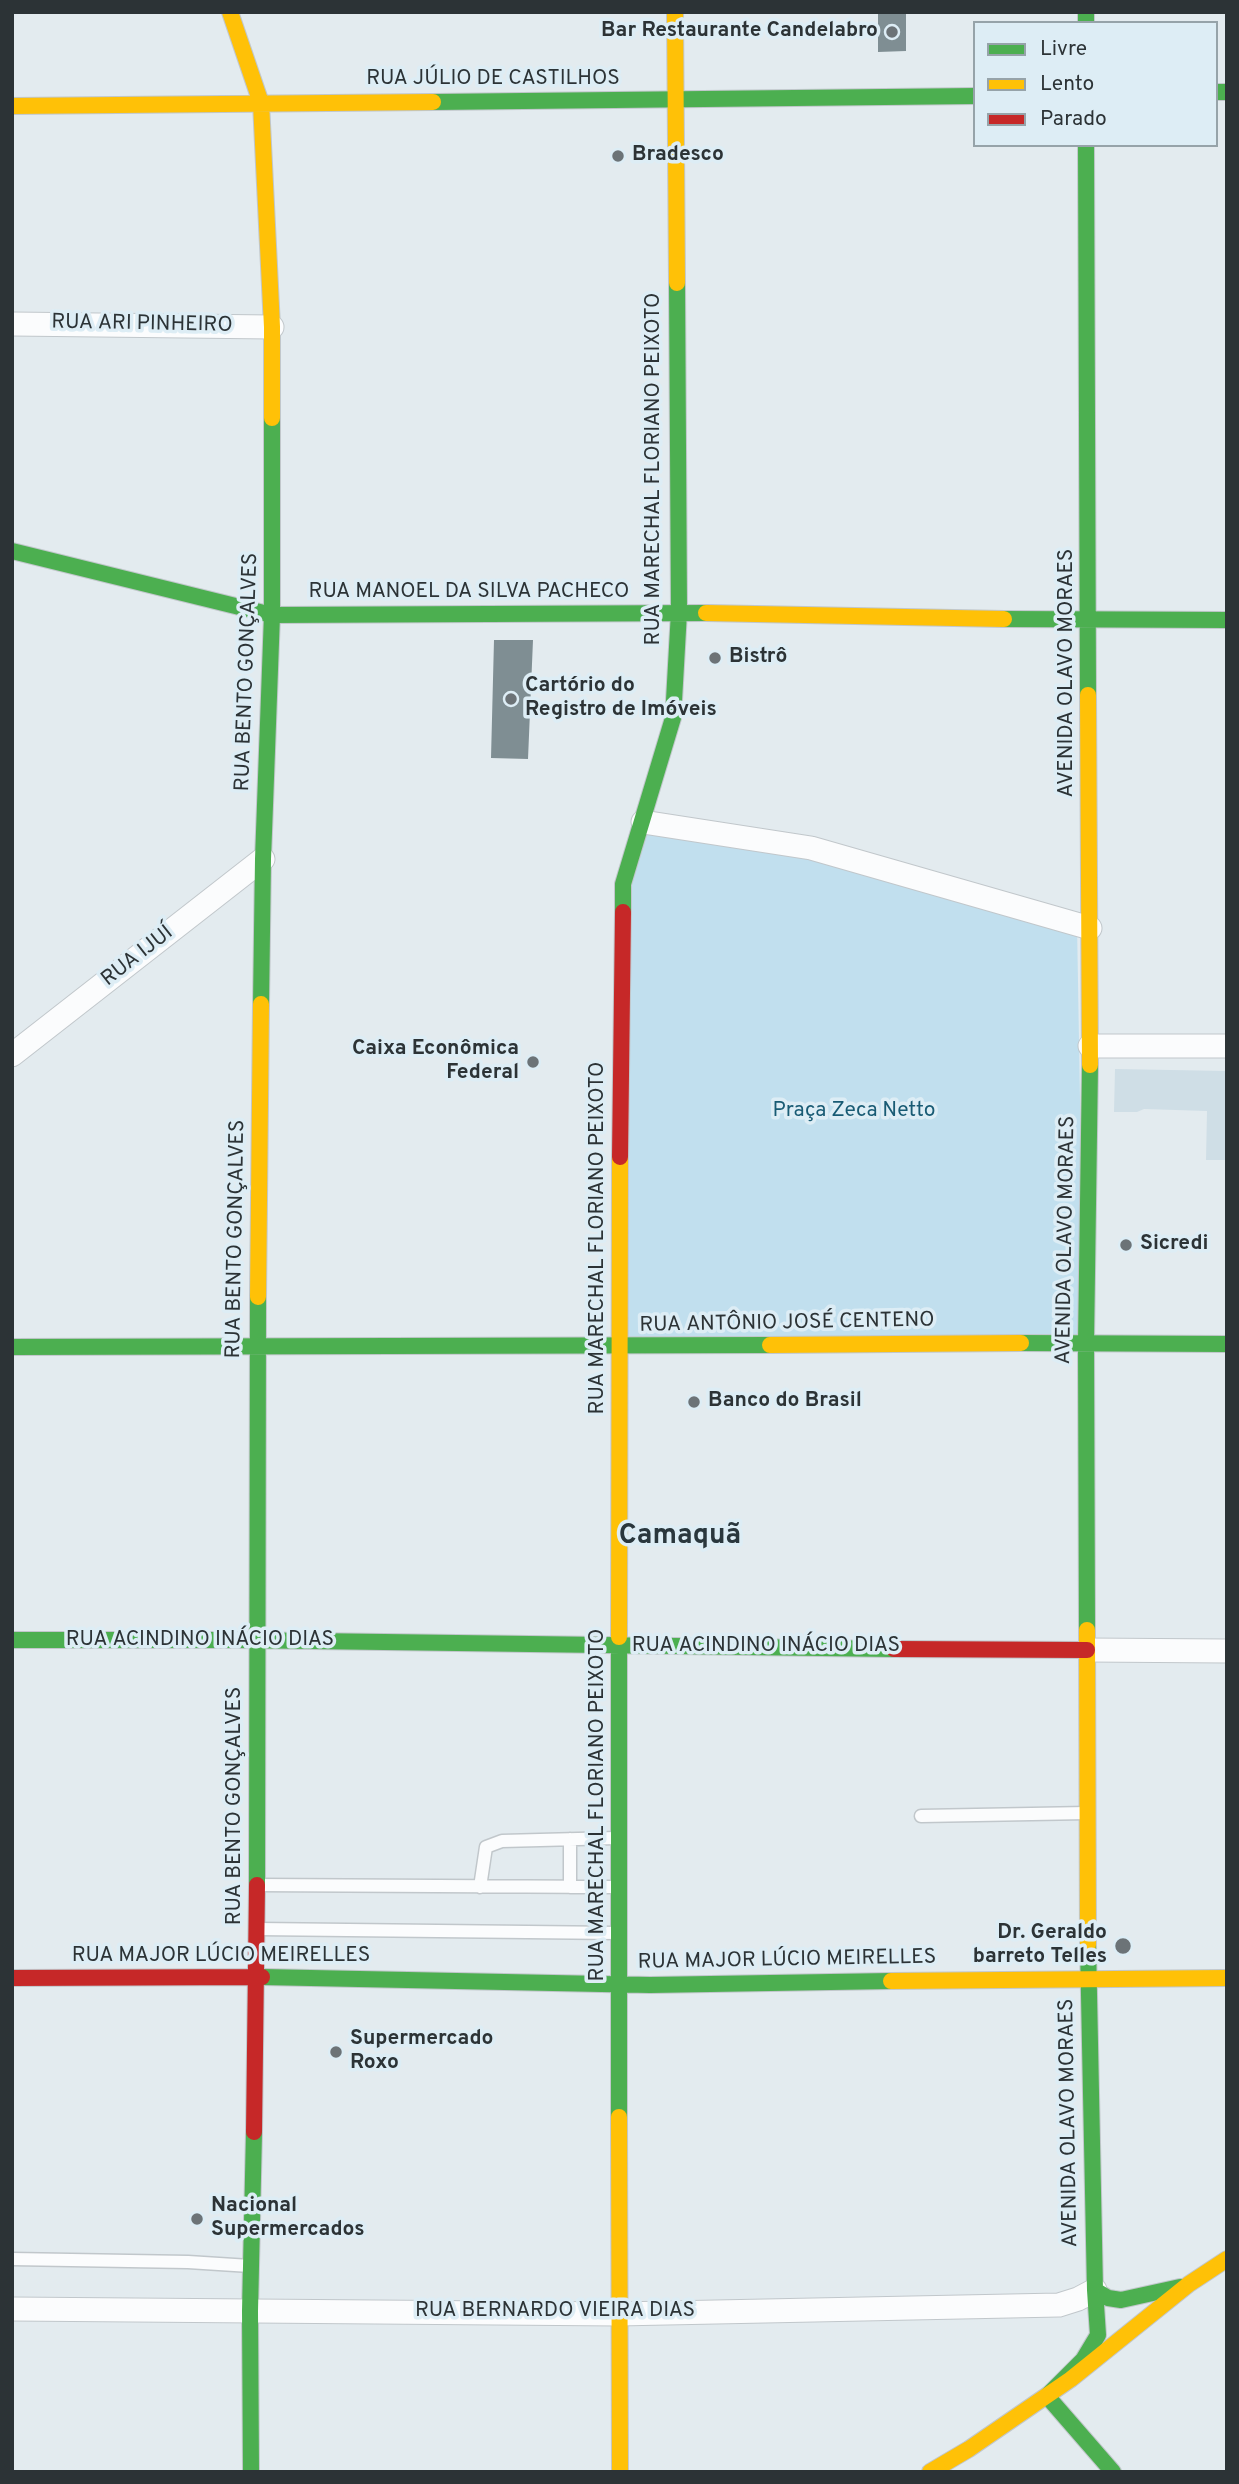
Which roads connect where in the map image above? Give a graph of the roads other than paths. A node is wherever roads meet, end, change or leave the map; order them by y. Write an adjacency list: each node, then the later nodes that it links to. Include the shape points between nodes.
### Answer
1 (230, 12): 5 (street, RUA BENTO GONÇALVES)
2 (675, 12): 4 (street, RUA MARECHAL FLORIANO PEIXOTO)
3 (973, 96): 4 (street, RUA JÚLIO DE CASTILHOS)
4 (674, 100): 5 (street, RUA JÚLIO DE CASTILHOS); 11 (street, RUA MARECHAL FLORIANO PEIXOTO)
5 (261, 103): 6 (street, RUA JÚLIO DE CASTILHOS); 9 (street, RUA BENTO GONÇALVES)
6 (12, 106)
7 (1086, 147): 14 (street, AVENIDA OLAVO MORAES)
8 (12, 324): 9 (street, RUA ARI PINHEIRO)
9 (272, 327): 12 (street, RUA BENTO GONÇALVES)
10 (12, 551): 12 (street, RUA MANOEL DA SILVA PACHECO)
11 (679, 612): 12 (street, RUA MANOEL DA SILVA PACHECO); 14 (street, RUA MANOEL DA SILVA PACHECO); 15 (street, RUA MARECHAL FLORIANO PEIXOTO, via 673,718)
12 (272, 615): 16 (street, RUA BENTO GONÇALVES)
13 (1227, 620): 14 (street, RUA MANOEL DA SILVA PACHECO)
14 (1090, 621): 17 (street, AVENIDA OLAVO MORAES)
15 (643, 821): 17 (street, via 811,848); 23 (street, RUA MARECHAL FLORIANO PEIXOTO, via 623,884)
16 (263, 859): 20 (street, RUA IJUÍ); 25 (street, RUA BENTO GONÇALVES)
17 (1090, 928): 18 (street, AVENIDA OLAVO MORAES)
18 (1090, 1046): 19 (street); 21 (street, AVENIDA OLAVO MORAES)
19 (1227, 1046)
20 (12, 1055)
21 (1086, 1342): 22 (street, RUA ANTÔNIO JOSÉ CENTENO); 23 (street, RUA ANTÔNIO JOSÉ CENTENO); 29 (street, AVENIDA OLAVO MORAES)
22 (1227, 1344)
23 (618, 1347): 25 (street, RUA ANTÔNIO JOSÉ CENTENO); 28 (street, RUA MARECHAL FLORIANO PEIXOTO)
24 (12, 1348): 25 (street, RUA ANTÔNIO JOSÉ CENTENO)
25 (257, 1348): 27 (street, RUA BENTO GONÇALVES)
26 (12, 1640): 27 (street, RUA ACINDINO INÁCIO DIAS)
27 (258, 1641): 28 (street, RUA ACINDINO INÁCIO DIAS); 35 (street, RUA BENTO GONÇALVES)
28 (620, 1646): 29 (street, RUA ACINDINO INÁCIO DIAS); 33 (street, RUA MARECHAL FLORIANO PEIXOTO)
29 (1087, 1650): 30 (street, RUA ACINDINO INÁCIO DIAS); 31 (street, AVENIDA OLAVO MORAES)
30 (1227, 1651)
31 (1087, 1813): 32 (lane); 43 (street, AVENIDA OLAVO MORAES)
32 (921, 1816)
33 (620, 1838): 34 (lane); 38 (street, RUA MARECHAL FLORIANO PEIXOTO)
34 (570, 1839): 36 (lane, via 502,1841 486,1847); 37 (lane)
35 (257, 1885): 36 (lane); 39 (street, RUA BENTO GONÇALVES)
36 (480, 1886): 37 (lane)
37 (570, 1887): 38 (lane)
38 (620, 1887): 40 (street, RUA MARECHAL FLORIANO PEIXOTO)
39 (257, 1929): 40 (lane); 41 (street, RUA BENTO GONÇALVES)
40 (620, 1933): 45 (street, RUA MARECHAL FLORIANO PEIXOTO)
41 (257, 1977): 42 (street, RUA MAJOR LÚCIO MEIRELLES); 45 (street, RUA MAJOR LÚCIO MEIRELLES); 48 (street, RUA BENTO GONÇALVES)
42 (12, 1978)
43 (1088, 1978): 44 (street, RUA MAJOR LÚCIO MEIRELLES); 45 (street, RUA MAJOR LÚCIO MEIRELLES); 50 (street, AVENIDA OLAVO MORAES)
44 (1227, 1978)
45 (620, 1984): 54 (street, RUA MARECHAL FLORIANO PEIXOTO)
46 (12, 2259): 48 (lane)
47 (1227, 2259): 49 (street)
48 (251, 2266): 53 (street, RUA BENTO GONÇALVES)
49 (1189, 2284): 51 (street); 57 (street)
50 (1094, 2290): 51 (street, via 1121,2300); 54 (street, RUA BERNARDO VIEIRA DIAS, via 1059,2305); 55 (street, AVENIDA OLAVO MORAES)
51 (1153, 2293): 55 (street)
52 (12, 2309): 53 (street, RUA BERNARDO VIEIRA DIAS)
53 (250, 2311): 54 (street, RUA BERNARDO VIEIRA DIAS); 59 (street, RUA BENTO GONÇALVES)
54 (618, 2314): 60 (street, RUA MARECHAL FLORIANO PEIXOTO)
55 (1109, 2327): 56 (street); 57 (street)
56 (1053, 2368)
57 (1047, 2396): 61 (street); 62 (street)
58 (974, 2426): 61 (street)
59 (251, 2472)
60 (620, 2472)
61 (929, 2472)
62 (1113, 2472)

